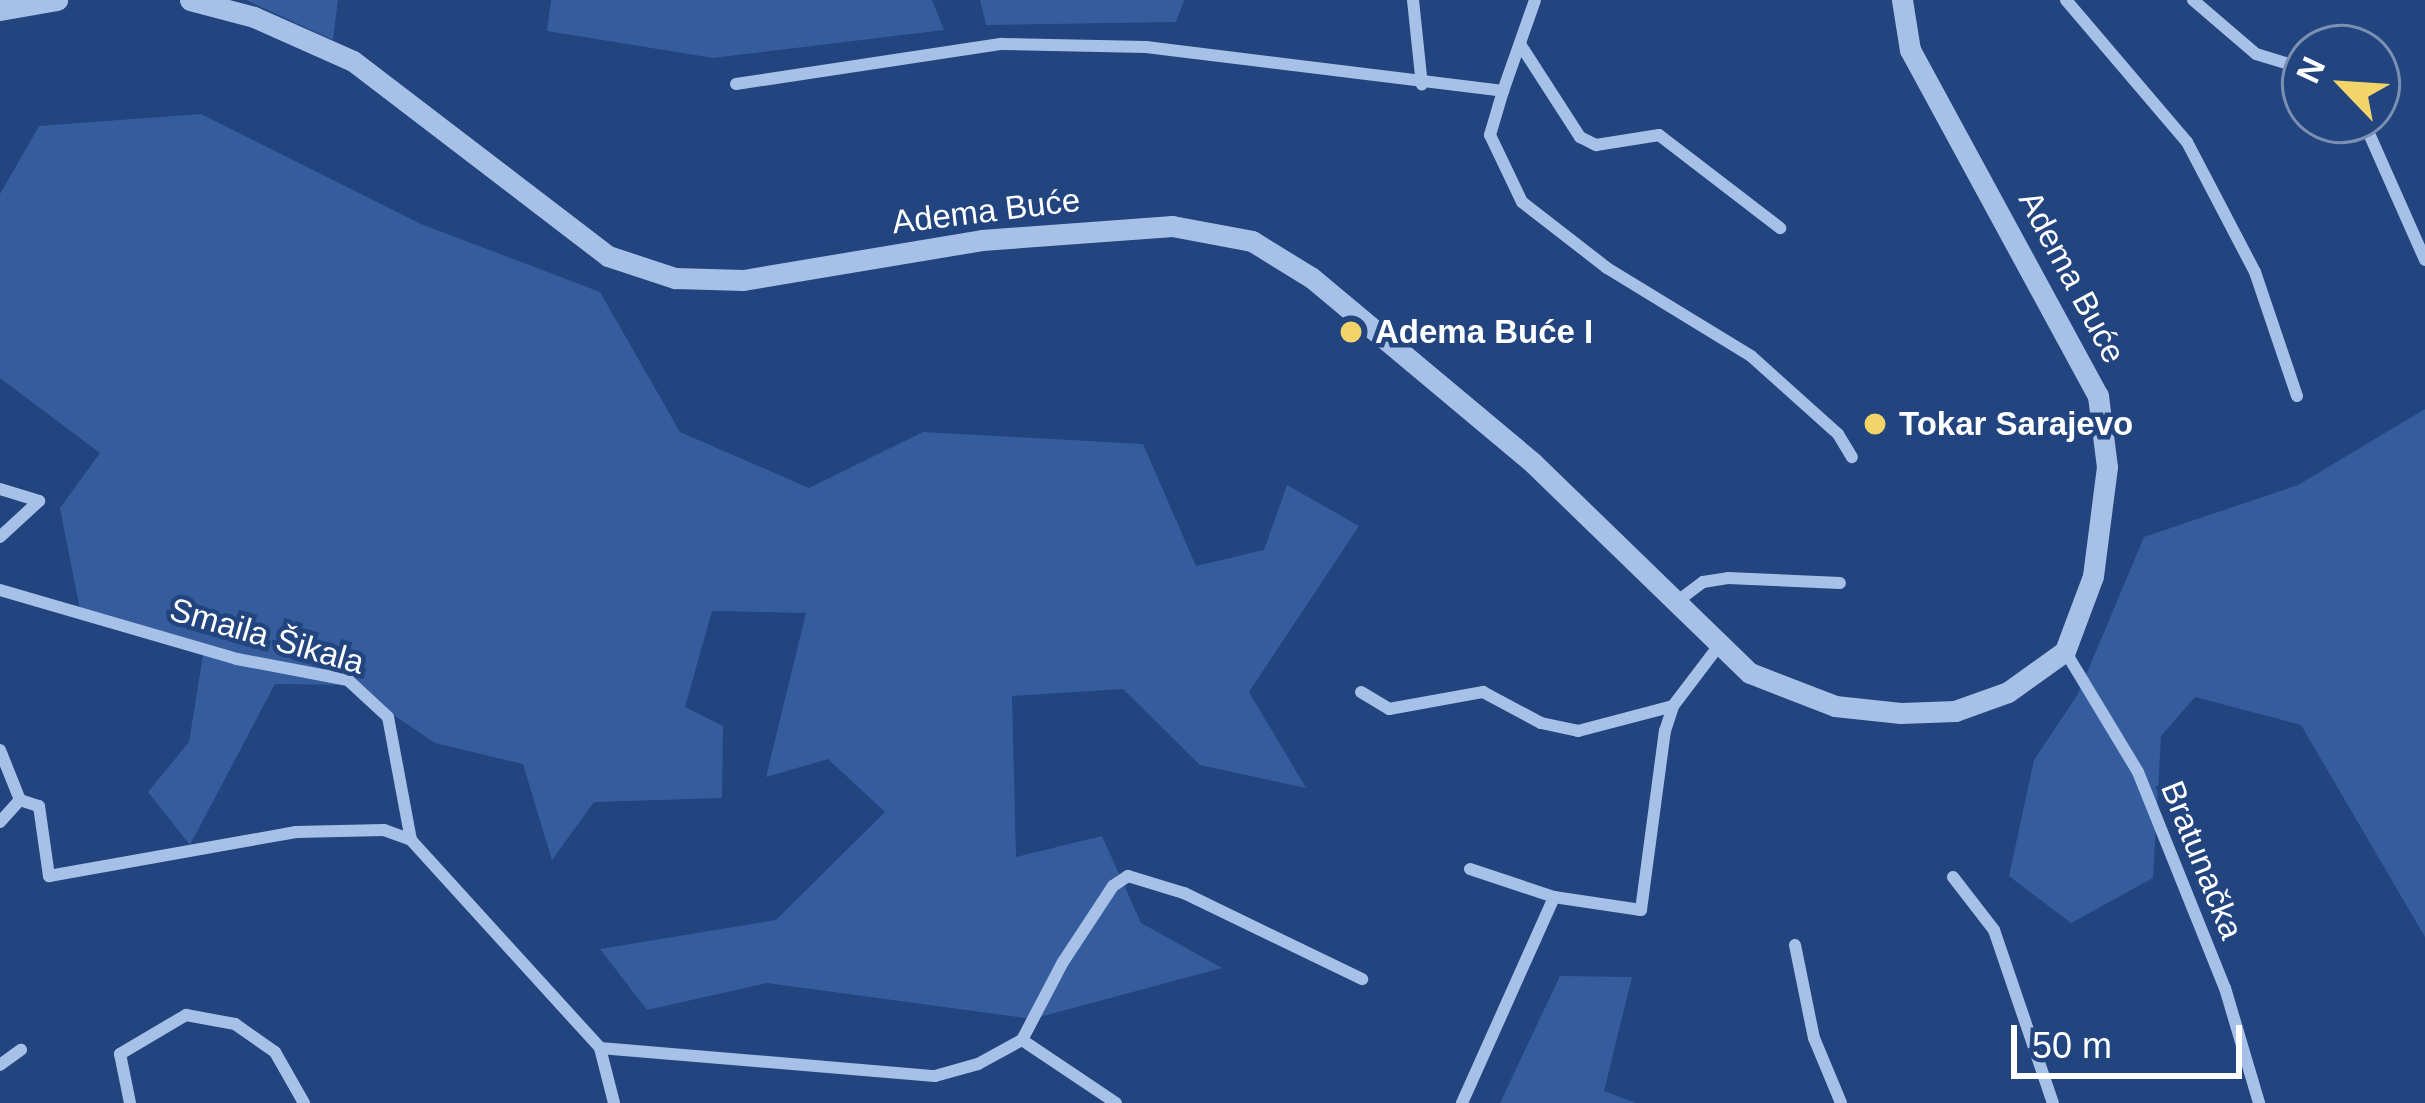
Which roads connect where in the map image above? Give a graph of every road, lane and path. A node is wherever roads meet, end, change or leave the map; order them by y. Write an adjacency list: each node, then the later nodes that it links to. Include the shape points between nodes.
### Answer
1 (58, 0): 8 (street)
2 (190, 0): 23 (street, Adema Buće, via 254,16 352,61 608,256 675,278 743,280 982,240 1172,226 1252,242 1312,278 1533,463)
3 (1413, 0): 12 (street)
4 (1534, 0): 9 (street)
5 (1902, 0): 25 (street, Adema Buće, via 1910,50 2098,396 2107,467 2102,520 2093,576)
6 (2066, 0): 17 (street, via 2187,142 2255,272)
7 (2193, 0): 10 (street, via 2256,54)
8 (4, 14)
9 (1520, 44): 13 (street); 15 (street, via 1580,137 1596,146 1659,136)
10 (2281, 62)
11 (736, 84): 12 (street, via 1002,44 1146,47)
12 (1422, 85): 13 (street)
13 (1503, 92): 18 (street, via 1490,135 1522,202 1607,268 1751,356 1838,434)
14 (2374, 144): 16 (street)
15 (1780, 228)
16 (2425, 260)
17 (2297, 396)
18 (1852, 457)
19 (0, 489): 20 (street, via 39,501)
20 (0, 537)
21 (1840, 583): 23 (street, via 1728,578 1703,582)
22 (0, 590): 31 (street, Smaila Šikala, via 237,659 348,680 388,717)
23 (1675, 604): 24 (street, Adema Buće)
24 (1717, 649): 25 (street, Adema Buće, via 1774,686 1834,706 1901,713 1954,711 2008,692); 27 (street)
25 (2066, 651): 48 (street, Bratunačka, via 2138,772 2224,988)
26 (1361, 692): 27 (street, via 1389,709 1483,692 1541,724 1578,730)
27 (1673, 706): 34 (street, via 1641,910)
28 (0, 752): 29 (street)
29 (20, 800): 30 (street); 31 (street, via 39,806 42,866 67,878 296,832 384,830)
30 (0, 822)
31 (411, 840): 38 (street)
32 (1470, 869): 34 (street)
33 (1953, 877): 47 (street, via 1994,930)
34 (1554, 897): 45 (street)
35 (1795, 945): 46 (street, via 1814,1038)
36 (1362, 979): 37 (street, via 1184,893 1128,876 1063,962)
37 (1022, 1040): 38 (street, via 935,1076); 44 (street)
38 (600, 1048): 43 (street)
39 (20, 1050): 40 (street)
40 (0, 1065)
41 (130, 1103): 42 (street, via 120,1054 186,1015 235,1024 275,1052)
42 (304, 1103)
43 (614, 1103)
44 (1116, 1103)
45 (1462, 1103)
46 (1841, 1103)
47 (2054, 1103)
48 (2259, 1103)

